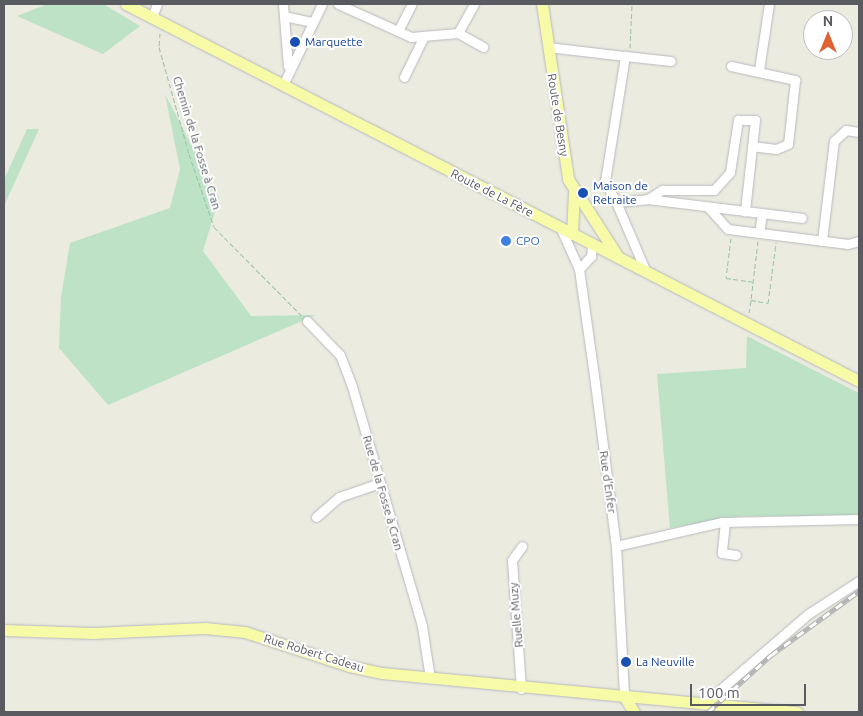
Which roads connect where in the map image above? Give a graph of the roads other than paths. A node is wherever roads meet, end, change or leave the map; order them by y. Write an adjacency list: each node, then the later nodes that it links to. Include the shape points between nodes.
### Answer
1 (126, 4): 11 (main road, Route de La Fère)
2 (157, 4): 11 (street)
3 (282, 4): 10 (street)
4 (322, 4): 12 (street)
5 (338, 4): 13 (street)
6 (412, 4): 13 (street)
7 (474, 4): 14 (street)
8 (542, 4): 17 (main road, Route de Besny)
9 (769, 4): 22 (street)
10 (284, 16): 12 (street); 21 (street)
11 (152, 17): 24 (main road, Route de La Fère)
12 (312, 22): 21 (street)
13 (398, 31): 15 (street, via 411,37)
14 (458, 32): 15 (street); 16 (street)
15 (424, 36): 23 (street)
16 (483, 47)
17 (548, 47): 18 (street); 27 (main road, Route de Besny)
18 (628, 56): 19 (street); 29 (street, via 605,181)
19 (670, 61)
20 (731, 66): 22 (street)
21 (288, 67): 24 (street)
22 (759, 70): 26 (street, via 791,77 797,87 788,144 776,149)
23 (404, 77)
24 (284, 85): 36 (main road, Route de La Fère)
25 (859, 132): 39 (street, via 846,130 834,141)
26 (753, 146): 28 (street, via 755,120 738,120 726,180 714,190 662,190); 31 (street)
27 (574, 191): 33 (main road); 35 (main road, Route de Besny)
28 (648, 199): 29 (street); 30 (street)
29 (616, 202): 43 (street)
30 (707, 206): 31 (street); 37 (street, via 732,230)
31 (745, 211): 32 (street)
32 (762, 213): 34 (street); 37 (street)
33 (574, 215): 36 (main road); 36 (main road)
34 (802, 218)
35 (594, 220): 40 (main road); 41 (main road, Route de Besny)
36 (561, 229): 40 (main road, Route de La Fère); 42 (street, Rue d'Enfer)
37 (759, 233): 39 (street)
38 (859, 240): 39 (street, via 848,244)
39 (822, 241)
40 (591, 250): 41 (main road, Route de La Fère); 42 (street)
41 (619, 258): 43 (main road, Route de La Fère)
42 (579, 269): 51 (street, Rue d'Enfer)
43 (646, 272): 45 (main road, Route de La Fère)
44 (307, 321): 46 (street, Rue de la Fosse à Cran, via 340,355)
45 (859, 381)
46 (380, 483): 47 (street, via 339,497); 55 (street, Rue de la Fosse à Cran, via 422,626)
47 (316, 517)
48 (859, 519): 49 (street)
49 (725, 522): 51 (street); 52 (street, via 722,553)
50 (522, 546): 56 (street, Ruelle Muzy, via 512,560)
51 (616, 546): 58 (street, Rue d'Enfer)
52 (736, 554)
53 (859, 581): 57 (street, via 808,614)
54 (4, 630): 55 (main road, Rue Robert Cadeau, via 92,633 205,628 245,632 349,666)
55 (430, 678): 56 (main road, Rue Robert Cadeau)
56 (521, 689): 58 (main road, Rue Robert Cadeau)
57 (707, 701): 58 (main road, Rue Robert Cadeau); 59 (main road, Rue Robert Cadeau)
58 (628, 706)
59 (735, 708): 60 (main road, Rue Robert Cadeau)
60 (797, 712)

